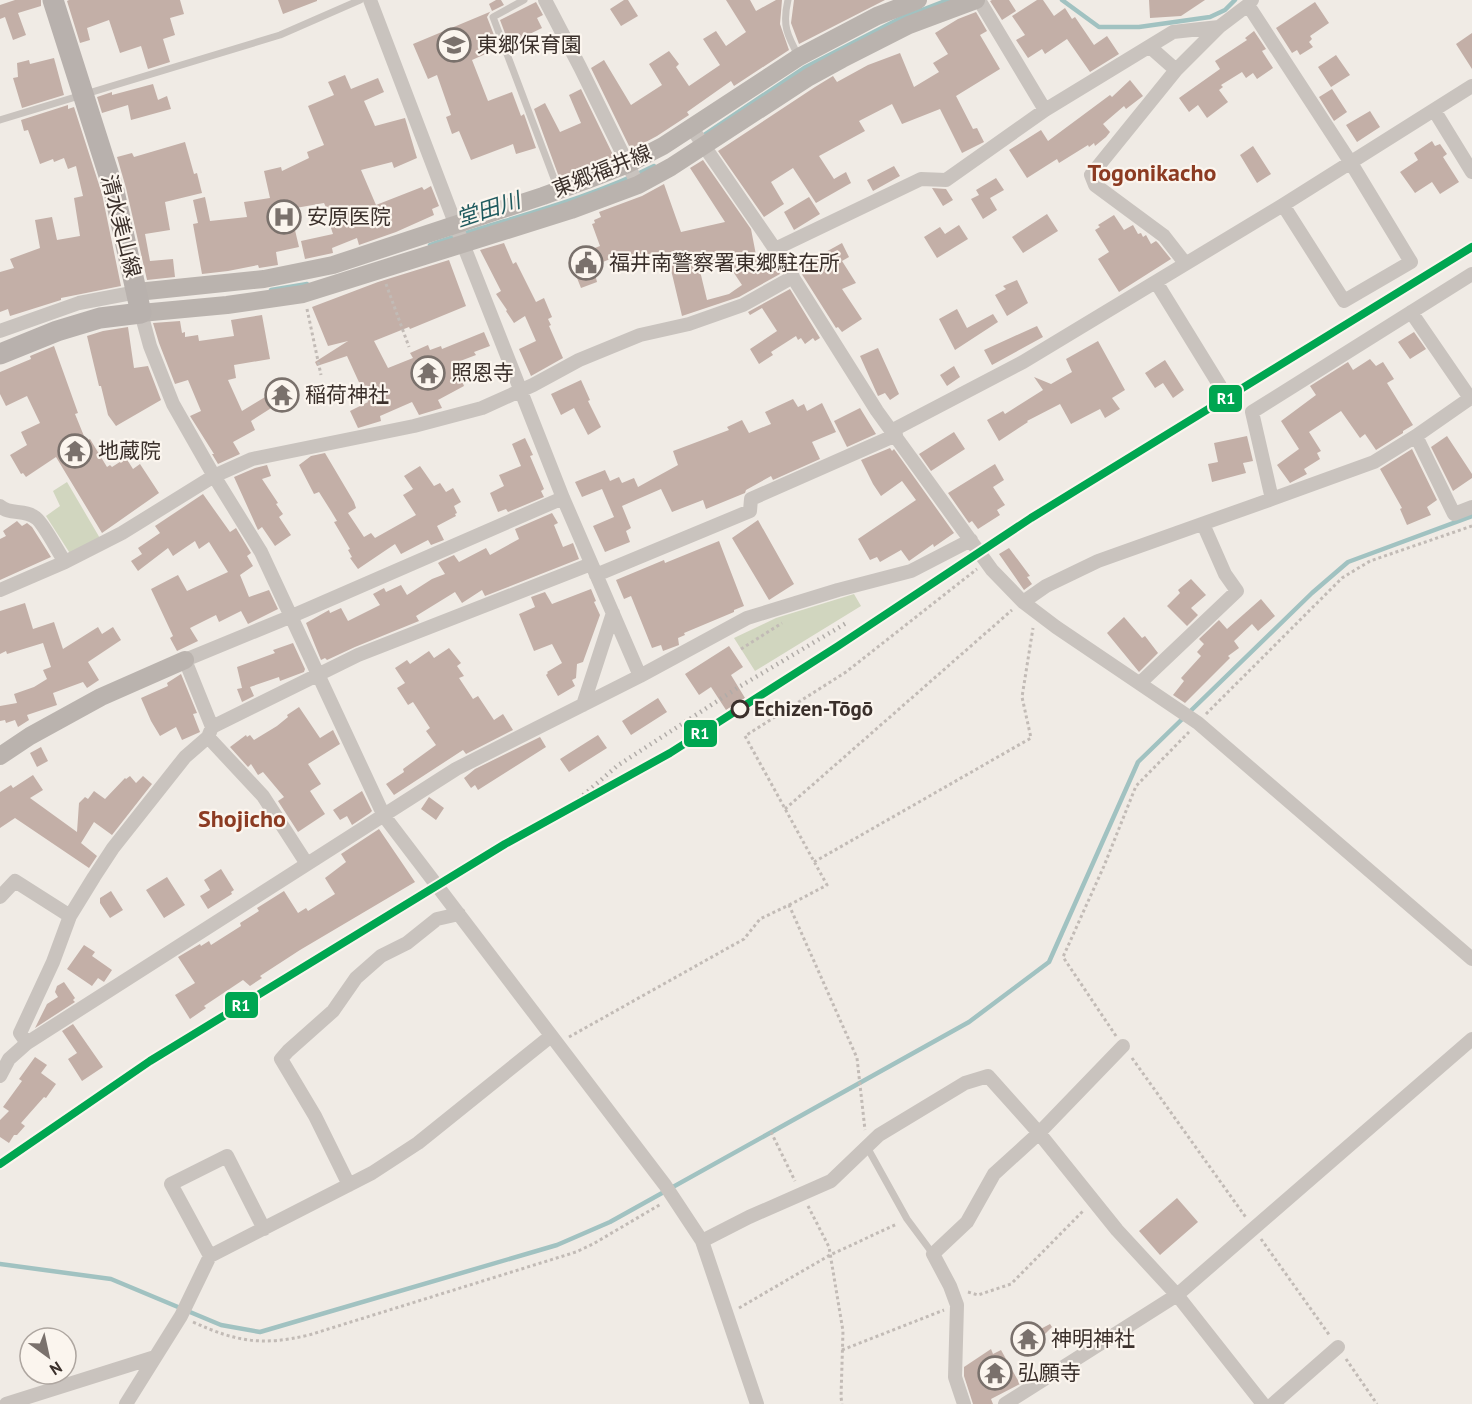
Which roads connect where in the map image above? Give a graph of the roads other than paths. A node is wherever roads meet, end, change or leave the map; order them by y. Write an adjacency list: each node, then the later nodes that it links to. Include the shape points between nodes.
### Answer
1 (53, 0): 15 (main road, 清水美山線)
2 (360, 0): 15 (lane, via 280,35)
3 (370, 0): 28 (street)
4 (524, 0): 25 (lane, via 493,17)
5 (545, 0): 22 (street)
6 (788, 0): 12 (lane, via 784,15 786,32)
7 (918, 0): 12 (main road, 東郷福井線, via 877,16)
8 (978, 0): 17 (street); 20 (main road, 東郷福井線, via 909,25 842,59)
9 (1250, 2): 10 (street); 21 (street)
10 (1219, 27): 11 (street, via 1173,32); 13 (street)
11 (1150, 47): 13 (street); 17 (street)
12 (799, 57): 19 (main road, 東郷福井線)
13 (1176, 70): 32 (street, via 1091,175 1095,185 1164,236)
14 (1472, 86): 16 (street)
15 (83, 94): 18 (lane); 39 (main road, 清水美山線, via 114,191)
16 (1434, 110): 21 (street); 23 (street)
17 (1045, 111): 30 (street, via 946,180 921,179)
18 (0, 120)
19 (691, 127): 20 (street); 22 (main road, 東郷福井線)
20 (704, 147): 24 (main road, 東郷福井線); 30 (street)
21 (1351, 163): 26 (street); 26 (street, via 1411,261 1344,301)
22 (628, 164): 24 (street); 25 (main road, 東郷福井線)
23 (1472, 172)
24 (638, 185): 27 (main road, 東郷福井線)
25 (556, 192): 27 (street); 28 (main road, 東郷福井線)
26 (1283, 205): 32 (street)
27 (571, 210): 29 (main road, 東郷福井線)
28 (455, 224): 29 (street); 31 (main road, 東郷福井線)
29 (463, 244): 33 (main road, 東郷福井線); 45 (street)
30 (775, 249): 36 (street)
31 (369, 253): 33 (street); 34 (main road, 東郷福井線)
32 (1185, 263): 37 (street)
33 (384, 270): 38 (main road, 東郷福井線)
34 (300, 273): 38 (street); 39 (main road, 東郷福井線, via 217,285)
35 (1472, 274): 40 (street)
36 (793, 277): 45 (street, via 743,305 689,324 640,335 579,360); 47 (street, via 877,411)
37 (1156, 282): 44 (street); 47 (street)
38 (303, 294): 39 (main road, 東郷福井線, via 227,305)
39 (139, 303): 41 (main road, via 100,318); 49 (street, via 150,346 173,404)
40 (1411, 312): 46 (street); 51 (street, via 1252,412)
41 (34, 329): 42 (street); 43 (main road)
42 (0, 331)
43 (0, 354)
44 (1220, 386)
45 (522, 390): 49 (street, via 482,408 252,459); 50 (street)
46 (1471, 398): 48 (street)
47 (895, 433): 55 (street); 57 (street, via 751,499 750,511)
48 (1416, 436): 51 (street, via 1374,462); 53 (street, via 1454,514)
49 (214, 476): 56 (street, via 122,533); 61 (street, via 261,552)
50 (563, 498): 57 (street); 61 (street)
51 (1272, 499): 54 (street)
52 (0, 506): 56 (street, via 36,518)
53 (1472, 507)
54 (1203, 524): 59 (street, via 1098,561 1046,586); 65 (street, via 1225,574 1237,591)
55 (971, 540): 59 (street, via 992,570); 64 (street, via 911,572 747,618)
56 (65, 562): 58 (street)
57 (594, 569): 60 (street); 63 (street, via 358,655)
58 (0, 590)
59 (1023, 602): 65 (street)
60 (613, 613): 64 (street); 66 (street)
61 (292, 616): 62 (street); 63 (street)
62 (185, 660): 67 (street); 68 (main road, via 101,697)
63 (319, 676): 67 (street); 69 (street)
64 (640, 676): 66 (street)
65 (1140, 683): 74 (street, via 1198,723)
66 (583, 705): 69 (street, via 456,770)
67 (210, 732): 70 (street, via 263,796); 73 (street, via 185,757 113,848)
68 (0, 756)
69 (384, 816): 70 (street); 72 (street)
70 (307, 864): 77 (street)
71 (0, 897): 73 (street, via 15,881)
72 (459, 914): 76 (street); 82 (street, via 437,919 407,943 381,956 356,978 333,1011 281,1059 315,1116)
73 (70, 916): 77 (street, via 20,1034)
74 (1472, 959)
75 (1472, 1039): 87 (street)
76 (554, 1040): 82 (street, via 418,1143); 84 (street, via 669,1191)
77 (27, 1042): 79 (street, via 9,1059)
78 (1123, 1046): 80 (street)
79 (0, 1076)
80 (1039, 1133): 81 (street, via 988,1076 965,1083 879,1135); 85 (street, via 994,1174 967,1222); 87 (street, via 1117,1230)
81 (867, 1147): 84 (street, via 831,1180); 85 (lane, via 907,1219)
82 (348, 1185): 83 (street)
83 (264, 1229): 86 (street); 86 (street, via 227,1156 171,1184)
84 (702, 1241): 93 (street)
85 (933, 1254): 94 (street, via 957,1305 955,1377)
86 (210, 1256): 89 (street)
87 (1177, 1295): 90 (street); 95 (street)
88 (1338, 1347): 90 (street)
89 (155, 1358): 91 (street); 92 (street)
90 (1272, 1403)
91 (6, 1404)
92 (126, 1404)
93 (757, 1404)
94 (964, 1404)
95 (1005, 1404)

